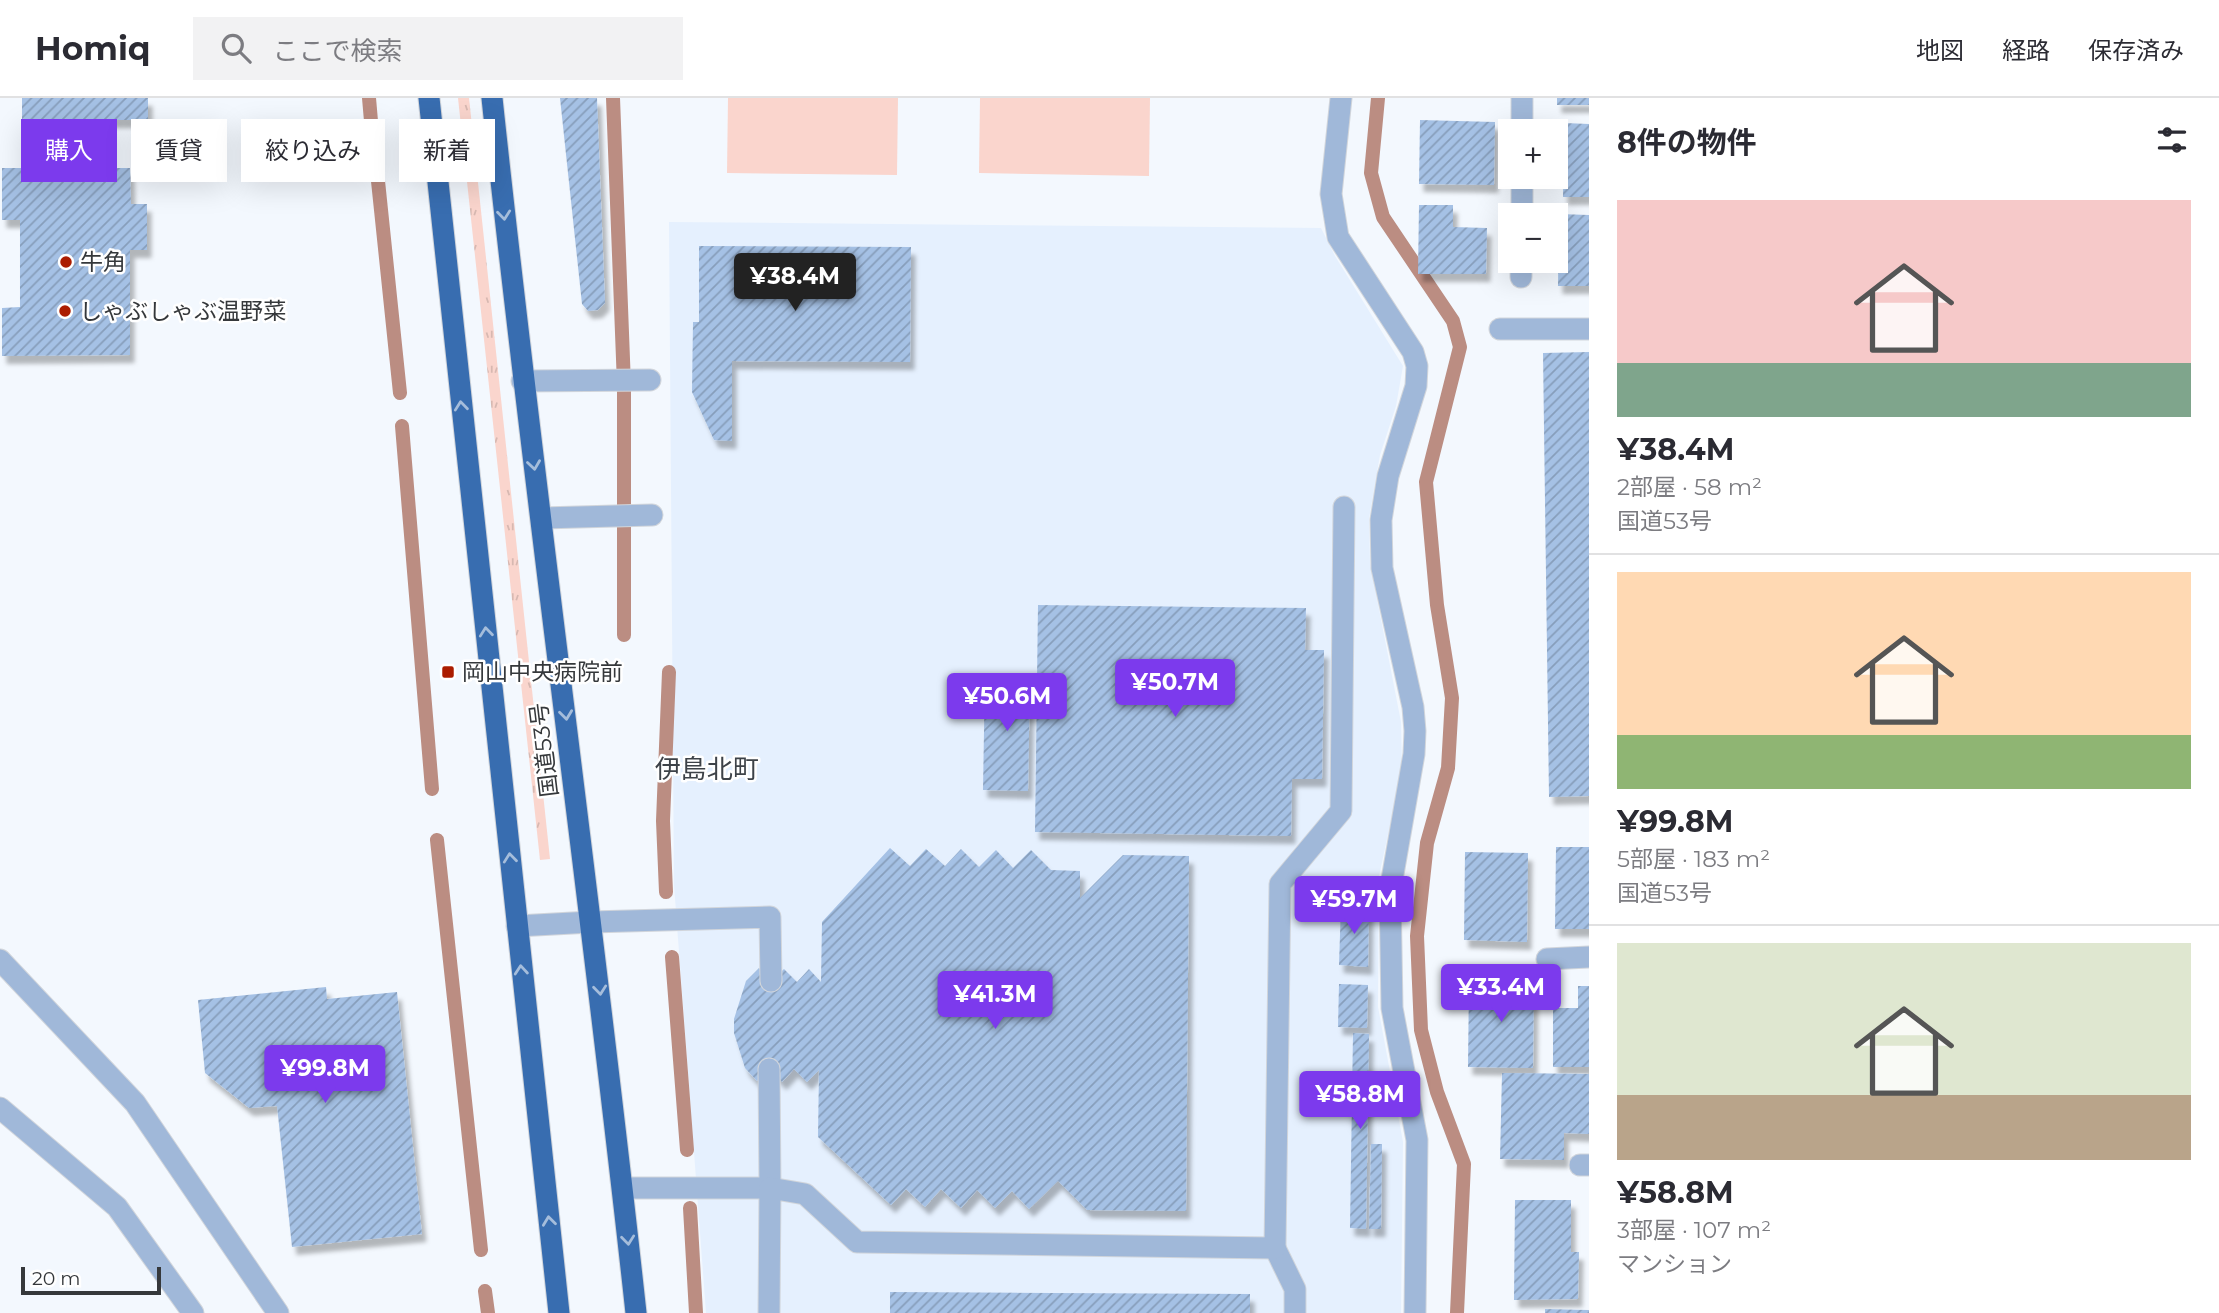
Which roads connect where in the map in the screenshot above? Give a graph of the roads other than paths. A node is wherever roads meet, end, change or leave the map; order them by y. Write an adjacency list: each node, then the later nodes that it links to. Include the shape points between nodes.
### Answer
1 (429, 98): 14 (highway, 国道53号, one-way to 1)
2 (492, 98): 8 (highway, 国道53号, one-way to 8)
3 (1341, 98): 30 (street, via 1331,194 1338,237 1418,366 1381,520 1382,568 1415,731 1390,891 1392,1008 1417,1140)
4 (1522, 98): 5 (street)
5 (1522, 119)
6 (1500, 329): 7 (street)
7 (1589, 329)
8 (522, 381): 9 (street); 12 (highway, 国道53号, one-way to 12)
9 (643, 381)
10 (1344, 507): 23 (street, via 1341,811 1280,884)
11 (634, 515): 12 (street)
12 (542, 518): 13 (highway, 国道53号, one-way to 13)
13 (592, 922): 14 (street); 18 (street, via 770,917); 21 (highway, 国道53号, one-way to 21)
14 (517, 926): 26 (highway, 国道53号, one-way to 14)
15 (1589, 957): 16 (street)
16 (1547, 959)
17 (0, 960): 25 (street, via 135,1103)
18 (771, 981)
19 (769, 1069): 22 (street)
20 (0, 1108): 24 (street, via 117,1207)
21 (623, 1188): 22 (street); 27 (highway, 国道53号, one-way to 27)
22 (770, 1188): 23 (street, via 805,1194 857,1242); 28 (street)
23 (1275, 1248): 29 (street, via 1295,1289)
24 (193, 1313)
25 (278, 1313)
26 (559, 1313)
27 (636, 1313)
28 (769, 1313)
29 (1295, 1313)
30 (1415, 1313)

